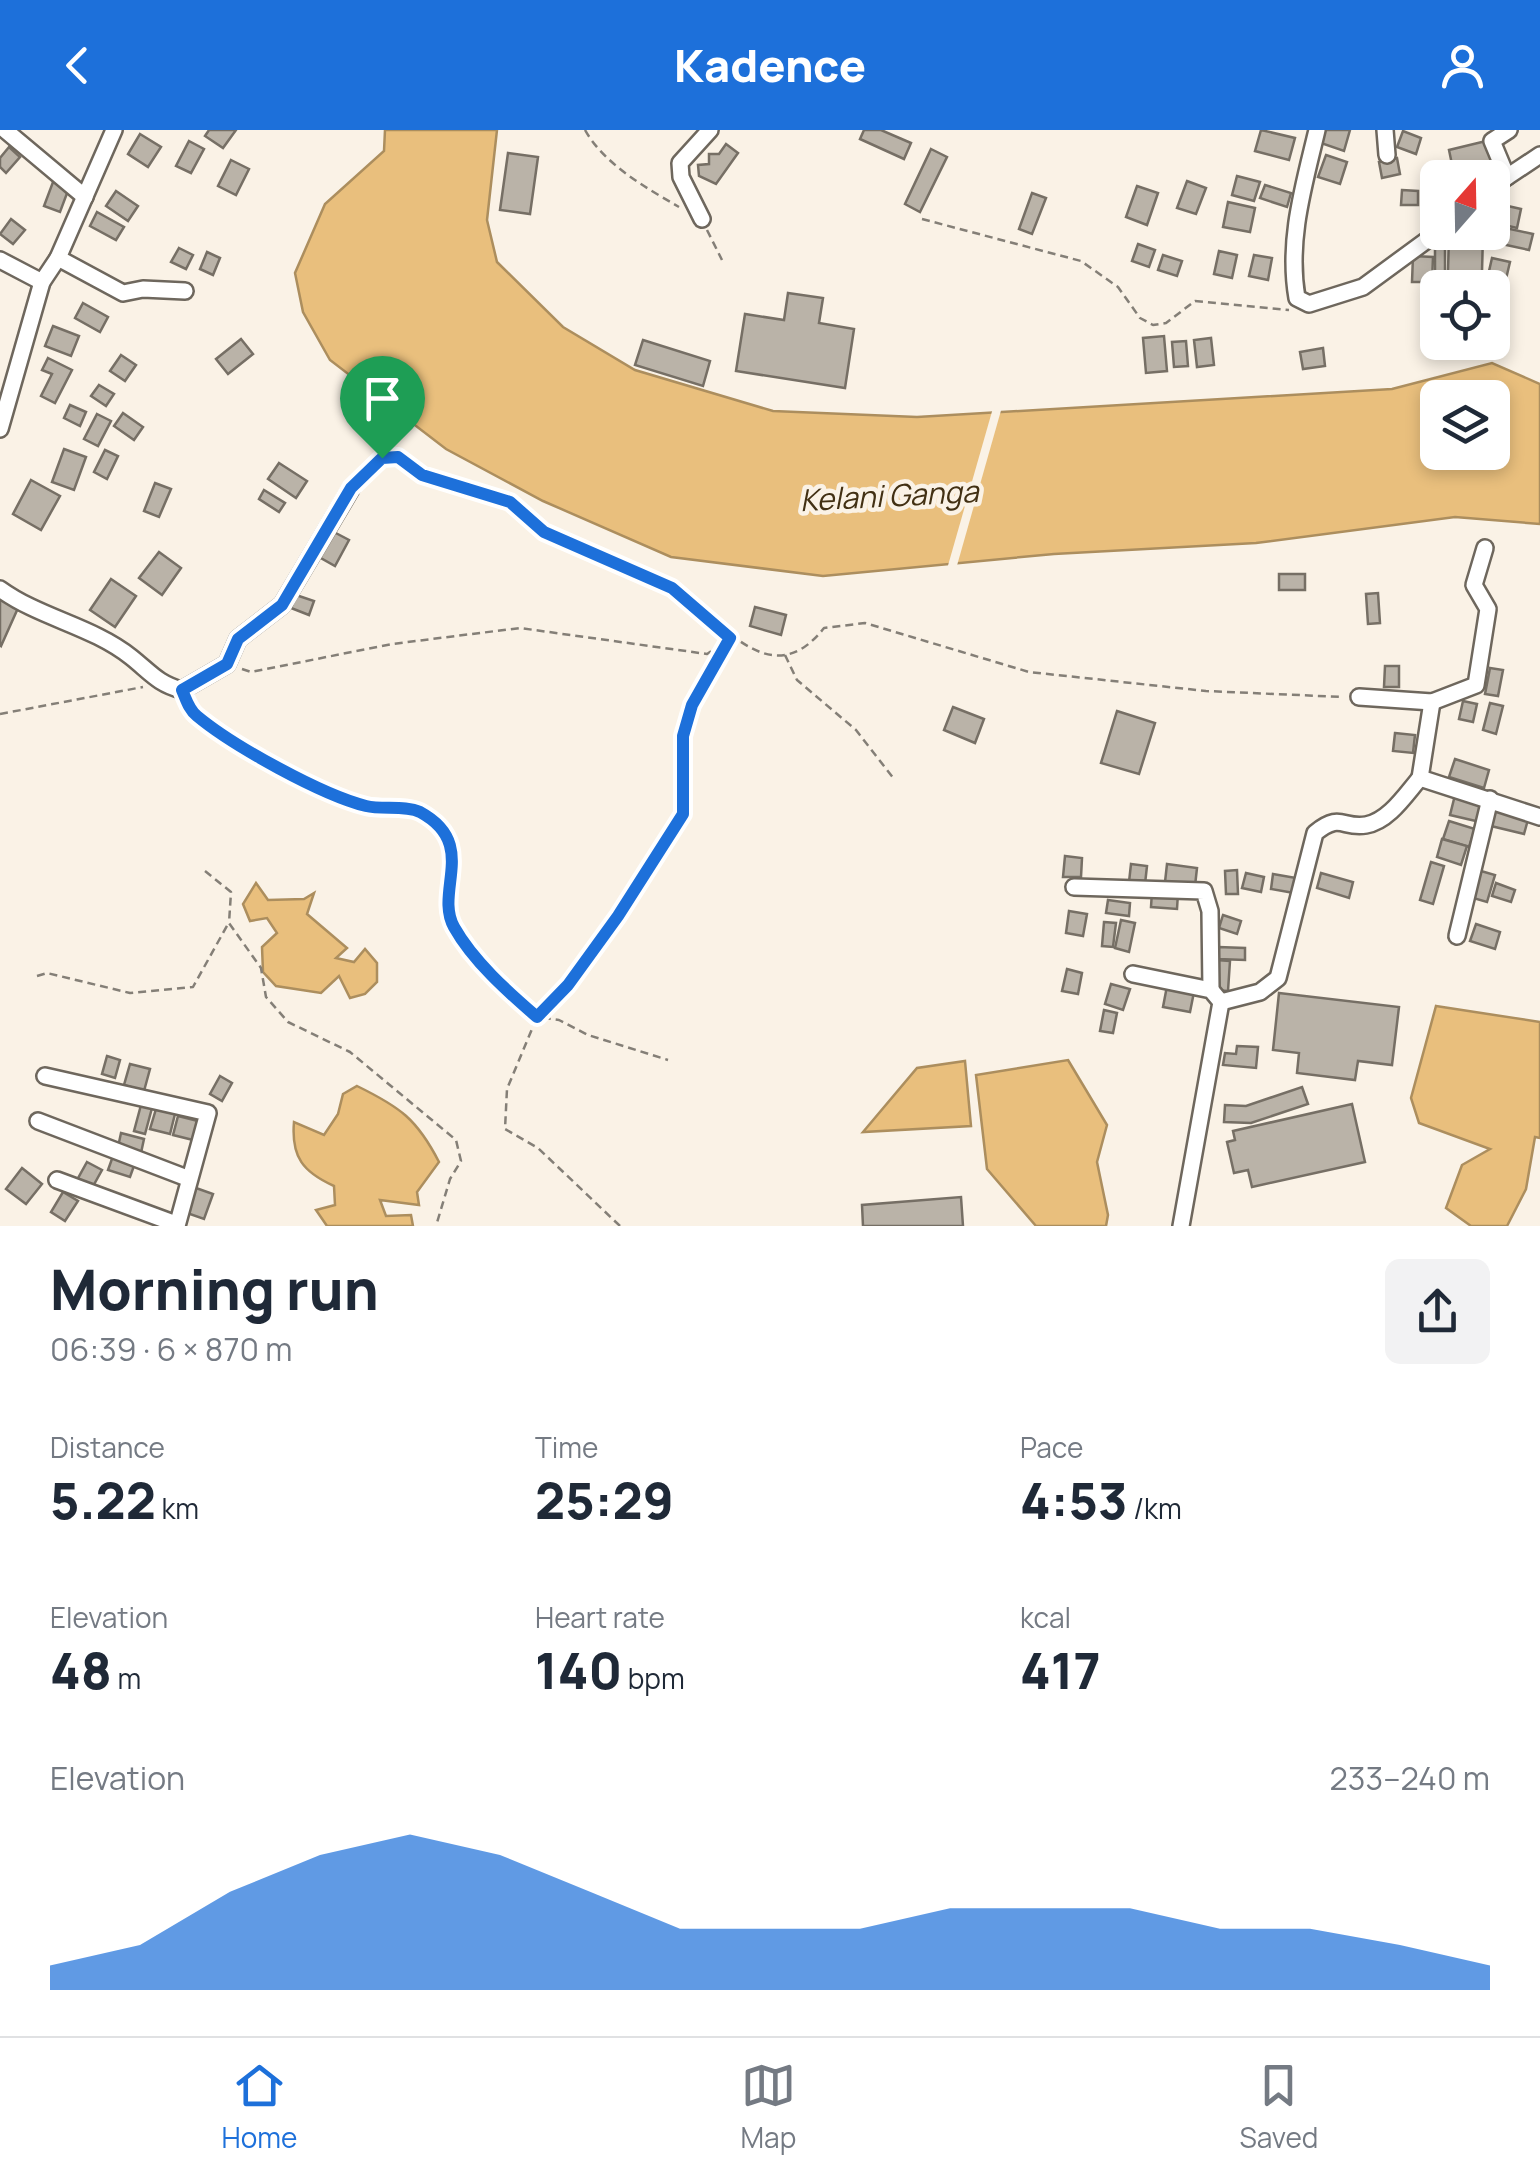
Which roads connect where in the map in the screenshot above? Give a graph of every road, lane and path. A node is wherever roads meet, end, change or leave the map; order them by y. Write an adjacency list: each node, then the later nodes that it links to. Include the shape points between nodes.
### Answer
1 (5, 130): 12 (street)
2 (114, 130): 12 (street)
3 (585, 130): 13 (path, via 594,146 650,191)
4 (710, 130): 13 (street, via 680,164)
5 (1317, 130): 21 (street, via 1297,212 1292,273 1296,298)
6 (1385, 130): 8 (street)
7 (1509, 130): 10 (street, via 1492,141)
8 (1387, 155)
9 (1540, 155): 11 (street)
10 (1500, 160)
11 (1510, 175)
12 (85, 196): 16 (street)
13 (702, 219): 18 (path)
14 (922, 219): 21 (path, via 1082,261 1153,324 1166,323 1195,301 1259,310)
15 (1420, 245): 21 (street, via 1363,287)
16 (58, 258): 19 (street); 20 (street, via 123,294)
17 (0, 260): 19 (street)
18 (722, 260)
19 (42, 282): 22 (street)
20 (185, 292)
21 (1309, 304)
22 (0, 430)
23 (351, 488): 26 (path, via 382,458 398,457 422,475 510,502 544,532 672,588); 28 (street, via 282,605 238,639)
24 (1486, 548): 32 (street, via 1474,586 1488,609 1476,686)
25 (0, 589): 29 (street, via 94,632)
26 (730, 638): 27 (path, via 756,651); 28 (path, via 707,654 520,628 252,672); 45 (path, via 692,705 683,736 683,814 598,944)
27 (784, 654): 31 (path, via 810,646 824,628 865,623 1030,672 1206,691); 35 (path, via 797,680 856,730)
28 (227, 664): 30 (street)
29 (159, 684): 30 (street); 33 (path)
30 (182, 690): 45 (path, via 193,714 298,776 367,806 418,811 445,834 456,871 446,901 452,924)
31 (1359, 698): 32 (street)
32 (1432, 702): 34 (street)
33 (0, 714)
34 (1420, 778): 36 (street); 44 (street, via 1388,814 1366,826 1339,820 1315,833 1278,978 1260,992)
35 (894, 779)
36 (1490, 800): 37 (street); 41 (street)
37 (1540, 816)
38 (206, 871): 40 (path, via 231,892)
39 (1074, 887): 44 (street, via 1204,892)
40 (229, 923): 43 (path, via 193,987 130,994); 52 (path, via 261,968 266,998 288,1022 350,1052 456,1140 461,1161)
41 (1457, 936)
42 (1133, 974): 44 (street)
43 (37, 976)
44 (1216, 996): 54 (street)
45 (537, 1017): 46 (path); 53 (path, via 506,1089 505,1129 538,1148)
46 (668, 1060)
47 (46, 1076): 49 (street, via 208,1114)
48 (38, 1122): 49 (street)
49 (187, 1178): 51 (street)
50 (57, 1180): 51 (street)
51 (176, 1225)
52 (436, 1226)
53 (620, 1226)
54 (1182, 1226)

